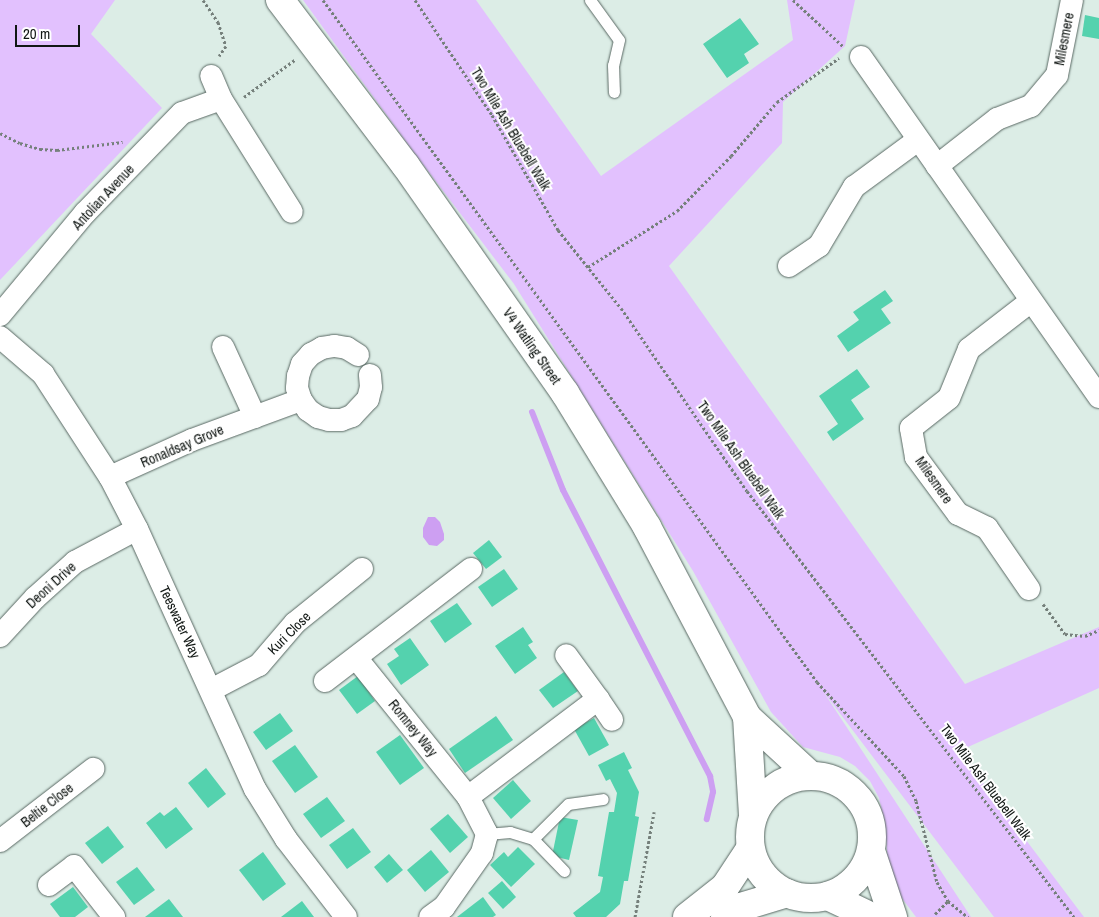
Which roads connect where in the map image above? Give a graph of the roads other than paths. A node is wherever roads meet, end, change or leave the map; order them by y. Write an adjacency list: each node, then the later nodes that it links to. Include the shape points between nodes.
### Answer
1 (280, 0): 32 (street, V4 Watling Street, via 406,166 565,393 647,527)
2 (590, 0): 6 (lane, via 619,40 613,65)
3 (1072, 0): 9 (street, Milesmere, via 1056,75 1031,106 997,119)
4 (855, 54): 8 (street)
5 (214, 67): 7 (street)
6 (614, 92)
7 (221, 99): 10 (street); 13 (street, Antolian Avenue, via 182,114 86,213)
8 (918, 140): 9 (street); 11 (street, via 854,187 819,246)
9 (937, 166): 12 (street)
10 (292, 212)
11 (789, 266)
12 (1031, 301): 18 (street); 25 (street, Milesmere, via 969,349 949,398 911,428 916,457 958,514 987,528)
13 (0, 315)
14 (0, 337): 21 (street, Teeswater Way, via 42,374)
15 (223, 347): 20 (street)
16 (358, 355): 19 (street, via 347,348 334,346 311,354 302,364 298,376)
17 (370, 375): 19 (street, via 368,398 352,416 341,420 318,417)
18 (1099, 397)
19 (301, 400): 20 (street, Ronaldsay Grove)
20 (255, 417): 21 (street, Ronaldsay Grove, via 192,440)
21 (110, 478): 22 (street, Teeswater Way)
22 (137, 529): 26 (street, Deoni Drive, via 75,562 34,598); 30 (street, Teeswater Way)
23 (362, 569): 30 (street, Kuri Close, via 296,623 259,665)
24 (471, 569): 28 (street)
25 (1029, 589)
26 (0, 636)
27 (566, 655): 31 (street)
28 (357, 659): 29 (street); 36 (street, Romney Way)
29 (325, 682)
30 (211, 690): 49 (street, Teeswater Way, via 256,790 286,839)
31 (598, 699): 33 (street); 36 (street)
32 (747, 717): 35 (street, V4 Watling Street); 38 (street, V4 Watling Street)
33 (612, 720)
34 (94, 769): 41 (street, Beltie Close)
35 (810, 775): 38 (street, via 782,782 760,802); 43 (street, via 841,783 858,799 870,820)
36 (468, 797): 39 (street, Romney Way)
37 (602, 799): 40 (lane, via 568,804)
38 (753, 816): 42 (street, via 749,832)
39 (488, 834): 40 (lane, via 510,832); 50 (street, via 482,854 444,907)
40 (533, 839): 44 (lane)
41 (0, 841)
42 (750, 849): 46 (street, via 763,876); 51 (street, via 725,887)
43 (871, 851): 47 (street, via 851,884); 54 (street)
44 (564, 871)
45 (49, 885): 48 (street, via 74,866)
46 (787, 893): 47 (street, via 800,897); 52 (street, via 741,907)
47 (828, 896): 53 (street)
48 (114, 917)
49 (346, 917)
50 (430, 917)
51 (687, 917)
52 (726, 917)
53 (872, 917)
54 (893, 917)

